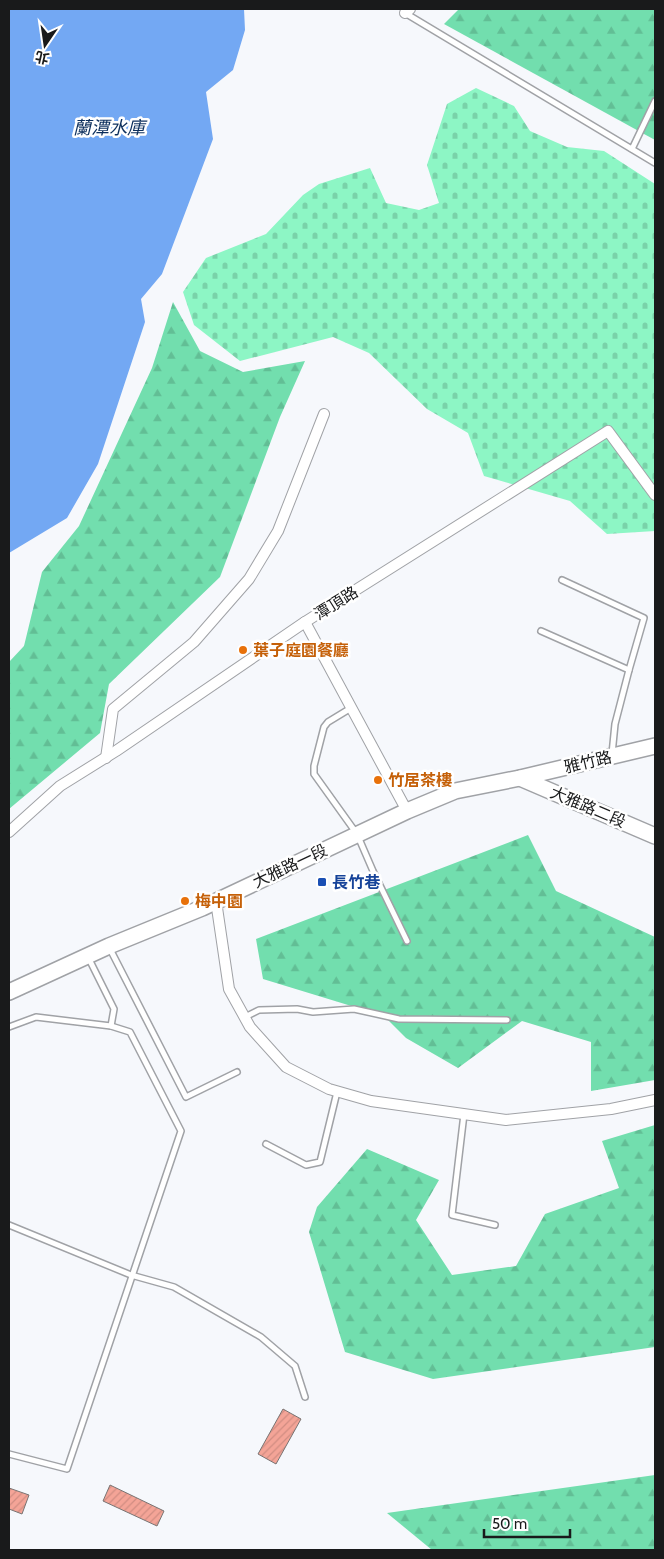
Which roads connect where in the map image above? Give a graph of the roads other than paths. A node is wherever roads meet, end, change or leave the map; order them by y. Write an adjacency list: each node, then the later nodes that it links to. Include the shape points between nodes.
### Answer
1 (407, 11): 3 (lane)
2 (655, 101): 3 (lane)
3 (632, 149): 4 (lane)
4 (655, 163)
5 (324, 414): 14 (street, via 278,531 249,579 194,642 113,709)
6 (655, 495): 8 (street, 潭頂路, via 608,431)
7 (562, 580): 10 (lane, via 644,618)
8 (305, 622): 11 (street); 14 (street, 潭頂路)
9 (541, 631): 10 (lane)
10 (630, 670): 13 (lane, via 615,724)
11 (352, 708): 16 (street); 18 (lane, via 324,727 314,774)
12 (655, 746): 13 (main road, 雅竹路)
13 (612, 756): 15 (main road, 雅竹路)
14 (106, 758): 17 (street, 潭頂路, via 60,786)
15 (520, 778): 16 (main road, 大雅路一段, via 455,791); 19 (main road, 大雅路二段)
16 (407, 811): 18 (main road, 大雅路一段)
17 (9, 832)
18 (358, 834): 20 (main road, 大雅路一段); 21 (lane)
19 (655, 836)
20 (216, 901): 22 (main road, 大雅路一段); 25 (street, via 229,989)
21 (407, 941)
22 (109, 946): 23 (main road, 大雅路一段); 29 (lane, via 186,1097)
23 (87, 956): 24 (main road, 大雅路一段); 27 (lane, via 114,1009)
24 (9, 992)
25 (244, 1017): 26 (lane, via 258,1010 313,1012 354,1009 399,1019); 30 (street, via 286,1067)
26 (507, 1020)
27 (111, 1026): 28 (lane, via 36,1017); 36 (lane, via 130,1032 181,1131)
28 (9, 1027)
29 (237, 1072)
30 (337, 1092): 32 (street, via 371,1101); 33 (lane, via 320,1162 306,1164)
31 (655, 1100): 32 (street, via 611,1109 506,1120)
32 (464, 1114): 35 (lane, via 452,1215)
33 (266, 1144)
34 (9, 1225): 36 (lane)
35 (495, 1225)
36 (131, 1274): 37 (lane, via 174,1287 261,1337 295,1366); 38 (lane, via 67,1469)
37 (305, 1397)
38 (9, 1454)

